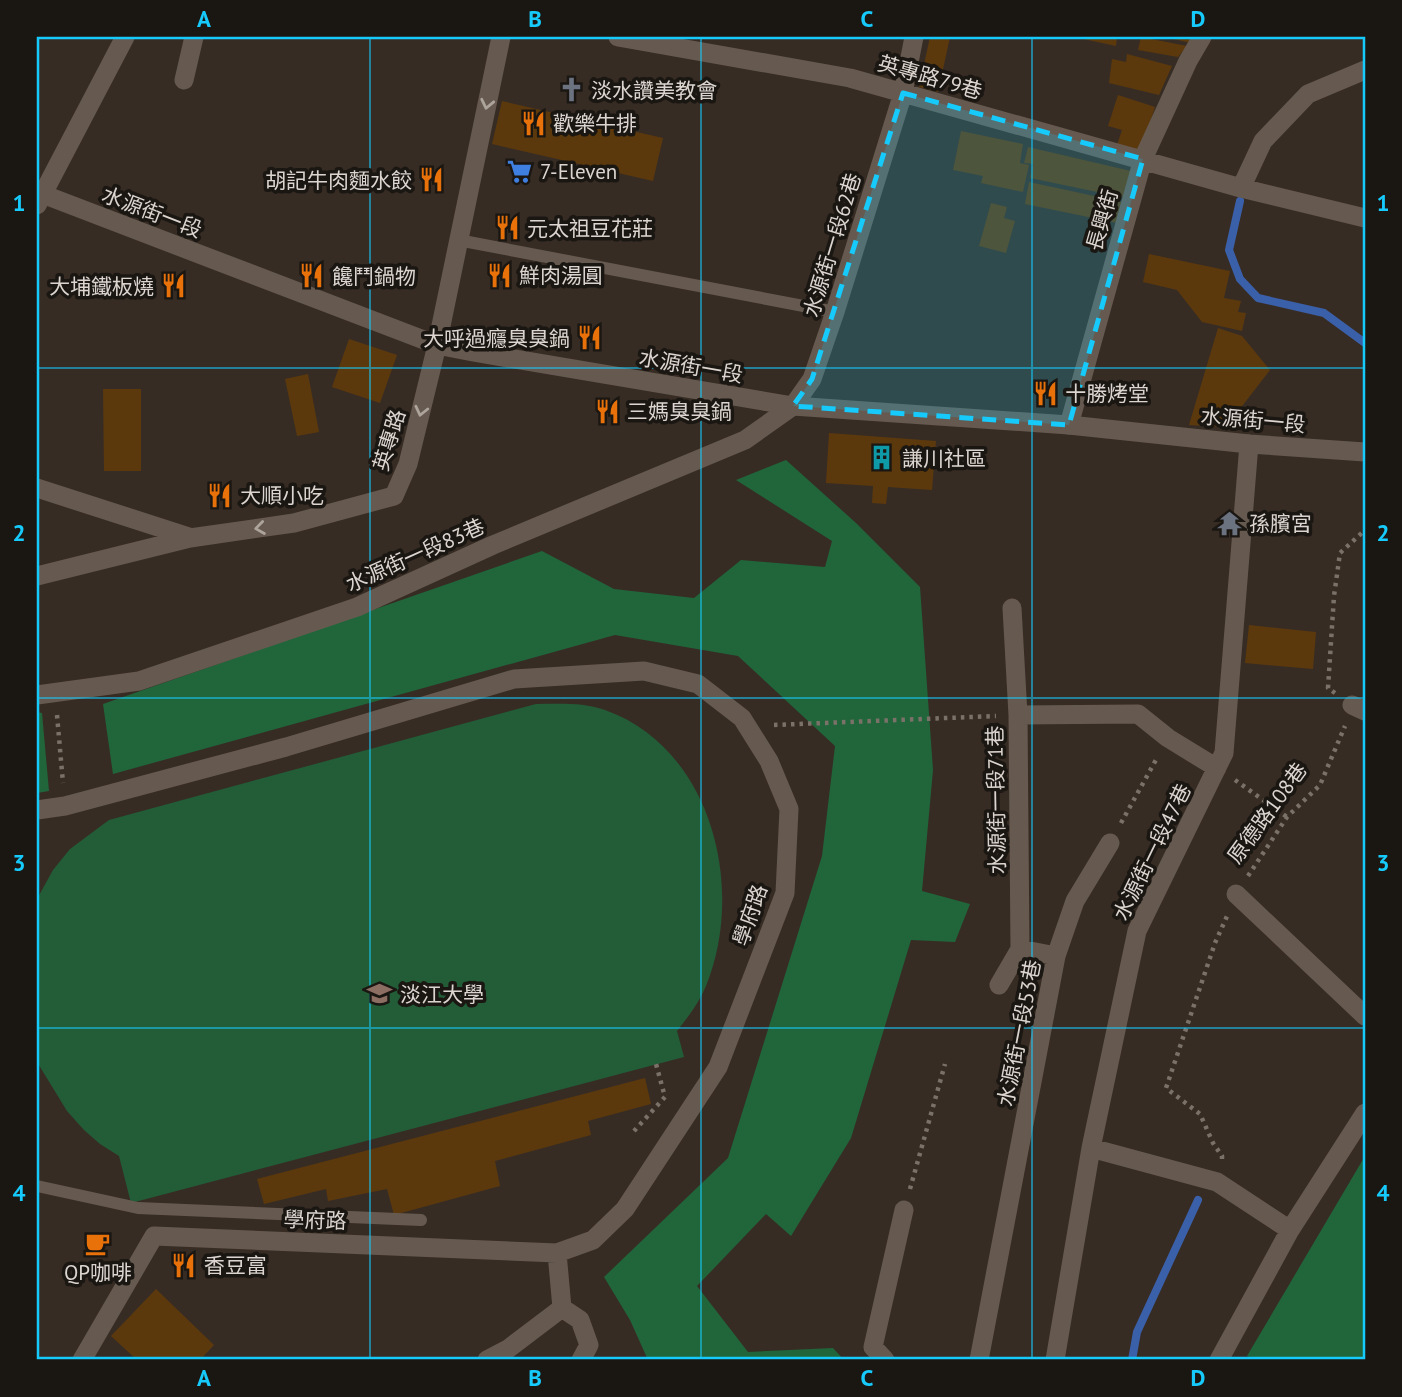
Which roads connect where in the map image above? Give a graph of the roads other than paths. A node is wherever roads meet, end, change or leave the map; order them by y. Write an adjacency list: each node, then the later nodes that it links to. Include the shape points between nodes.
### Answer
1 (125, 37): 12 (street)
2 (194, 37): 8 (street)
3 (501, 37): 14 (street, 英專路, one-way to 14)
4 (618, 37): 9 (street, 英專路79巷, via 850,78)
5 (914, 37): 9 (street, 水源街一段62巷)
6 (1202, 37): 10 (street, 長興街)
7 (1365, 70): 11 (street, via 1308,94 1264,141)
8 (184, 80)
9 (903, 93): 10 (street, 英專路79巷); 15 (street, 水源街一段62巷)
10 (1143, 159): 11 (street, 英專路79巷); 18 (street, 長興街)
11 (1241, 188): 13 (street, 英專路79巷)
12 (39, 197): 16 (street, 水源街一段)
13 (1365, 218)
14 (458, 240): 15 (lane); 16 (street, 英專路)
15 (835, 312): 17 (street, 水源街一段62巷, via 813,379)
16 (437, 345): 17 (street, 水源街一段); 22 (street, 英專路, one-way to 22, via 408,464 394,496 295,523)
17 (793, 406): 18 (street, 水源街一段); 25 (street, 水源街一段83巷, via 745,440 493,544 357,607 139,681)
18 (1069, 425): 19 (street, 水源街一段)
19 (1249, 444): 20 (street, 水源街一段); 27 (street, 水源街一段47巷, via 1224,753)
20 (1365, 452)
21 (37, 488): 22 (street)
22 (190, 538): 23 (street, 英專路)
23 (37, 576)
24 (1013, 608): 26 (street, 水源街一段71巷)
25 (46, 694)
26 (1018, 715): 27 (street, via 1138,714); 31 (street, 水源街一段71巷)
27 (1217, 768): 36 (street, 水源街一段47巷, via 1137,931)
28 (37, 810): 41 (street, 學府路, via 286,747 514,679 644,671 698,684 742,718 769,761 789,810 785,893 718,1067 625,1209 593,1240)
29 (1110, 843): 32 (street, 水源街一段53巷, via 1075,901)
30 (1236, 894): 34 (street, 原德路108巷)
31 (1020, 949): 32 (street); 33 (street)
32 (1056, 956): 47 (street, 水源街一段53巷)
33 (999, 985)
34 (1365, 1016)
35 (1365, 1112): 40 (street)
36 (1091, 1149): 40 (street, via 1217,1182); 48 (street, 水源街一段47巷)
37 (37, 1186): 39 (lane, via 138,1208)
38 (904, 1210): 46 (street, via 873,1347)
39 (422, 1220)
40 (1290, 1230): 49 (street)
41 (557, 1253): 42 (street); 43 (street, 學府路, via 154,1236)
42 (562, 1308): 44 (street); 45 (street, via 580,1320 589,1345)
43 (82, 1360)
44 (487, 1360)
45 (581, 1360)
46 (885, 1360)
47 (979, 1360)
48 (1055, 1360)
49 (1219, 1360)

